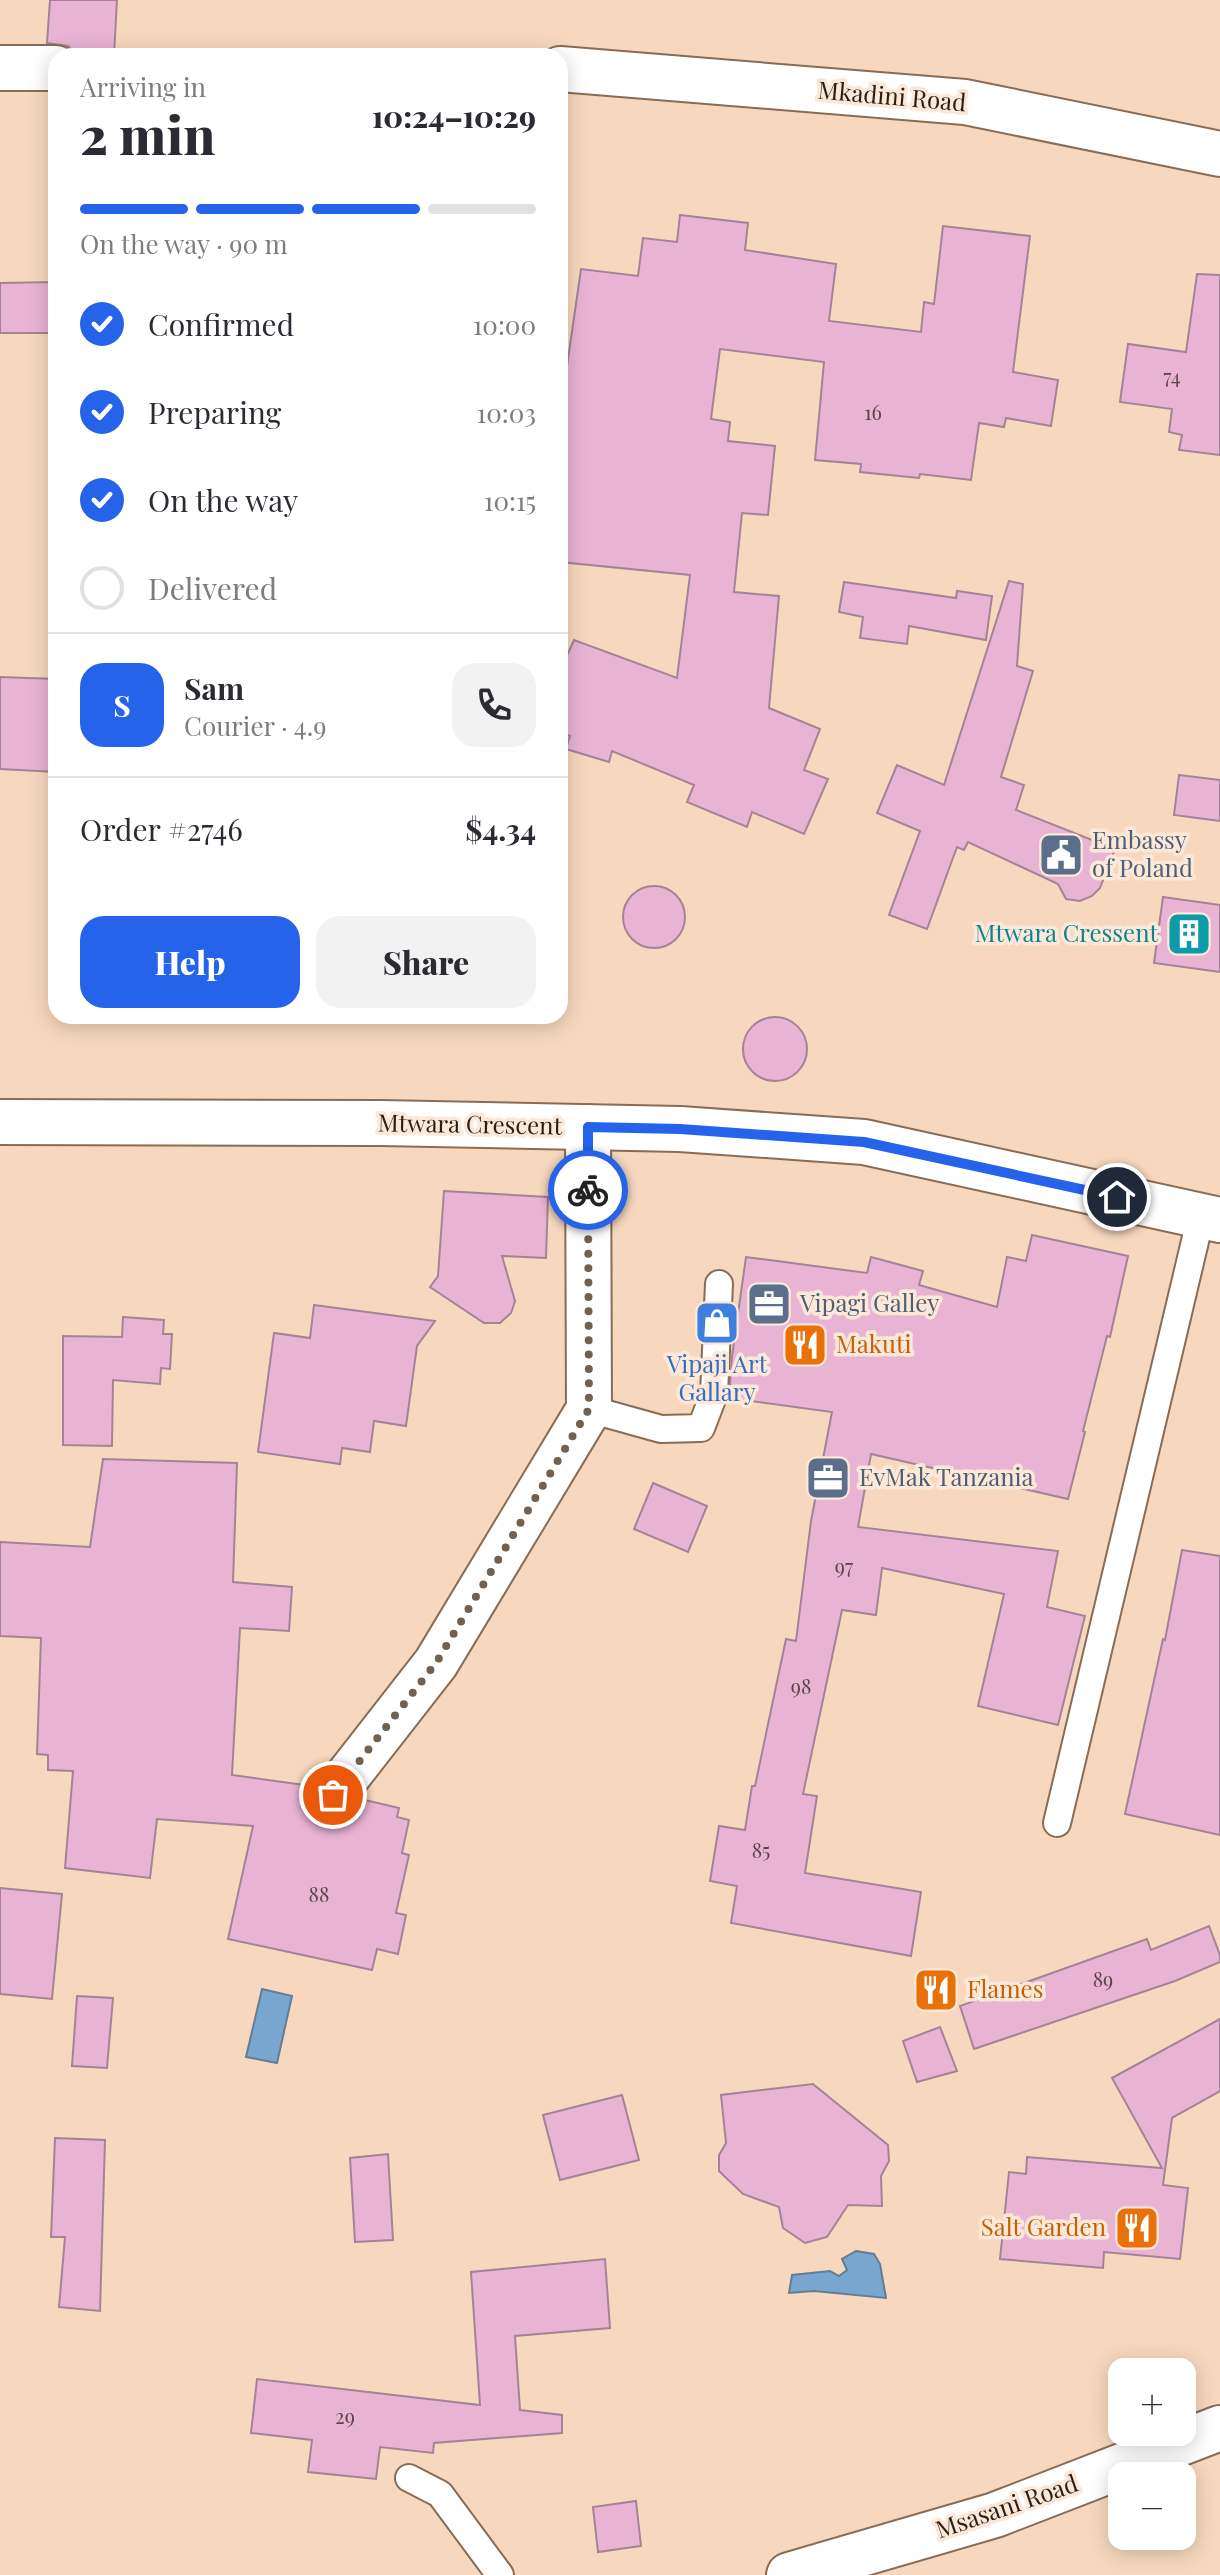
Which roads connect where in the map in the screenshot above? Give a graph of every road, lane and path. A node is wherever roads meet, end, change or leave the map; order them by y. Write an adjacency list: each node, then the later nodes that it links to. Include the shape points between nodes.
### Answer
1 (0, 68): 2 (street)
2 (48, 68)
3 (568, 70): 4 (street, Mkadini Road, via 965,102)
4 (1220, 154)
5 (0, 1122): 6 (street, Mtwara Crescent)
6 (588, 1127): 7 (street, Mtwara Crescent, via 864,1142); 9 (street)
7 (1210, 1218): 11 (lane)
8 (719, 1284): 9 (lane, via 714,1394 701,1428 661,1429)
9 (589, 1409): 10 (street, via 436,1663)
10 (333, 1795)
11 (1057, 1823)
12 (1220, 2428): 15 (street, Msasani Road, via 995,2515)
13 (409, 2478): 14 (lane, via 440,2494)
14 (500, 2575)
15 (789, 2575)

